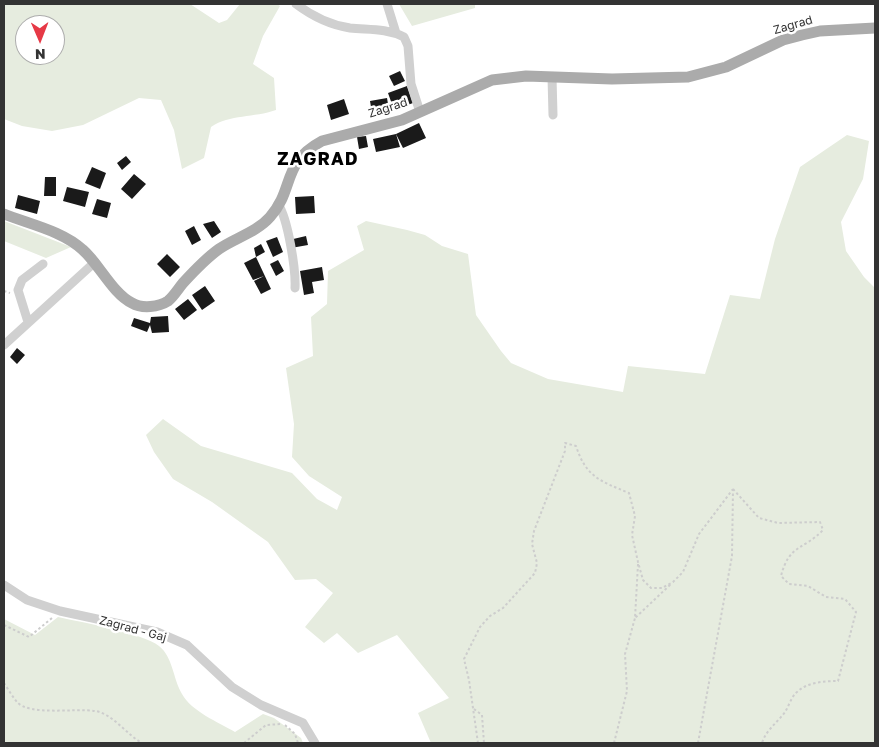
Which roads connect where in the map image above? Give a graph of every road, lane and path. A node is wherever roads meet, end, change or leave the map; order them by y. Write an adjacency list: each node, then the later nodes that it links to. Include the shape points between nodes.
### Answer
1 (296, 4): 4 (street, via 328,23)
2 (387, 4): 4 (street)
3 (875, 28): 5 (main road, Zagrad, via 802,34 688,78)
4 (396, 33): 6 (street, via 404,37 408,46 411,84)
5 (552, 78): 6 (main road, Zagrad, via 526,76 492,80); 7 (street)
6 (420, 112): 8 (main road, Zagrad, via 313,146 294,166)
7 (553, 115)
8 (278, 204): 10 (main road, Zagrad, via 263,224 219,249 169,300 159,305 132,304); 12 (street, via 283,212)
9 (4, 214): 10 (main road, Zagrad, via 69,240)
10 (95, 262): 13 (street)
11 (43, 264): 13 (street, via 22,280 18,290)
12 (295, 288)
13 (28, 322): 14 (street)
14 (4, 345)
15 (732, 489): 17 (path, via 698,534 683,572); 31 (path, via 732,556); 32 (path, via 759,518 778,523 820,522 823,530 789,554 781,576 789,584 808,586 826,597 845,599 856,612 838,681 822,681 796,692 785,711 764,735)
16 (638, 562): 17 (path, via 643,580 651,588 662,588); 20 (path); 23 (path, via 632,535 635,516 629,493 597,480 581,461 576,446 565,443 565,451 534,531 535,573 503,608 480,627 464,659)
17 (672, 582): 20 (path)
18 (4, 585): 19 (street, Zagrad - Gaj, via 27,600)
19 (60, 611): 21 (path, via 29,637); 27 (street, Zagrad - Gaj, via 157,632 188,646 232,687 303,723)
20 (635, 618): 30 (path, via 625,654 627,691)
21 (4, 625)
22 (4, 683): 24 (path, via 18,703 35,711 54,708 96,710)
23 (474, 709): 28 (path); 29 (path, via 482,715)
24 (142, 743)
25 (244, 743): 26 (path, via 266,725 283,724 295,734)
26 (298, 743)
27 (315, 743)
28 (478, 743)
29 (484, 743)
30 (614, 743)
31 (698, 743)
32 (762, 743)

